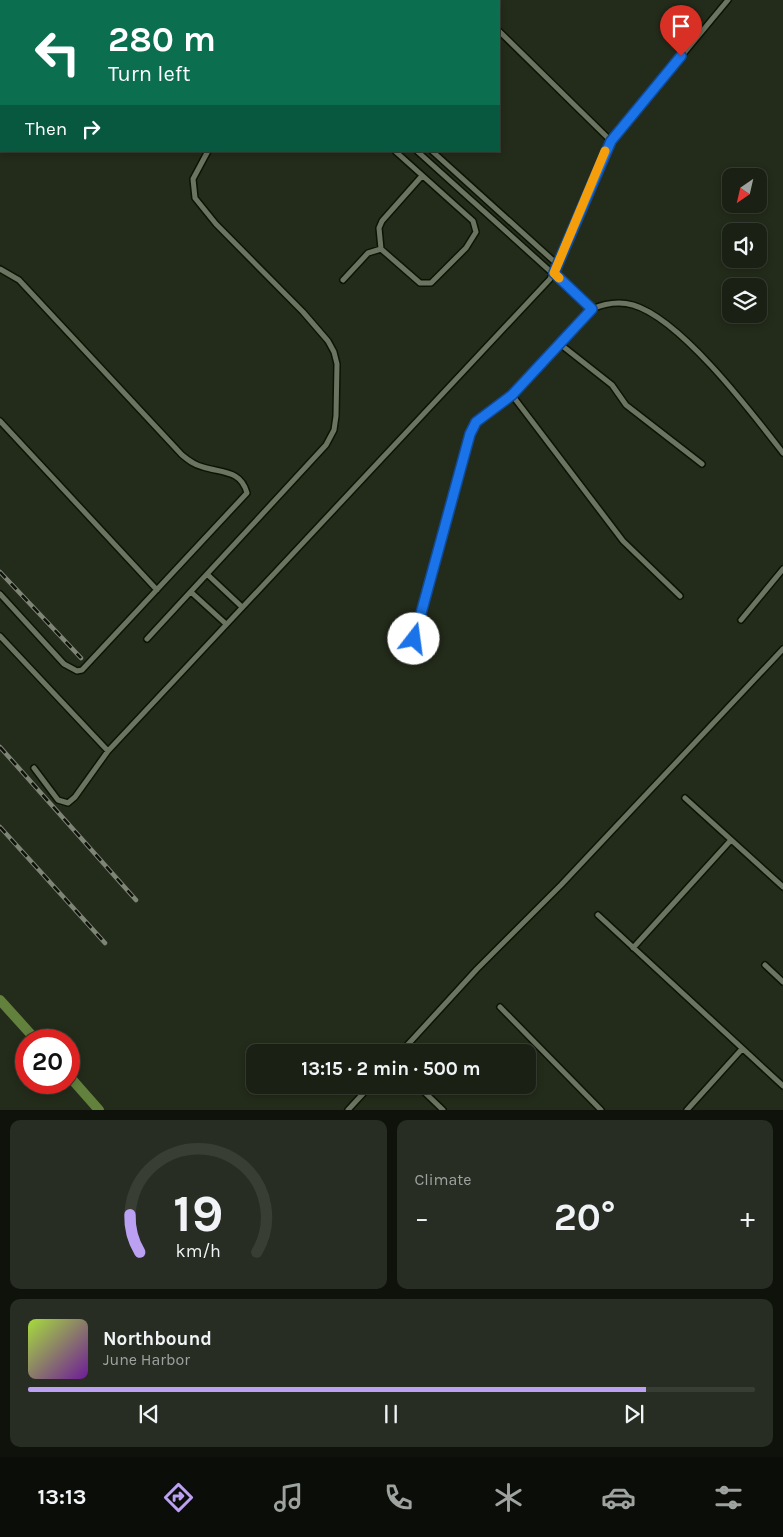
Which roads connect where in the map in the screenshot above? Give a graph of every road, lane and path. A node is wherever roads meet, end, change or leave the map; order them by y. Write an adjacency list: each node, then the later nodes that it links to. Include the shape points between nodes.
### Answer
1 (728, 0): 3 (lane)
2 (500, 32): 3 (lane)
3 (611, 141): 10 (lane)
4 (208, 152): 21 (lane, via 194,179 195,198 328,341 337,364 336,416 332,438)
5 (396, 152): 8 (lane)
6 (418, 152): 12 (lane)
7 (433, 152): 10 (lane)
8 (421, 177): 9 (lane, via 382,221 379,228); 9 (lane, via 473,221 476,232 466,248 431,283 426,284)
9 (381, 249): 13 (lane, via 368,253)
10 (557, 264): 12 (lane)
11 (0, 269): 22 (lane, via 19,280 182,455 202,467 236,475 245,484 247,494 240,503)
12 (554, 273): 14 (lane); 26 (lane)
13 (343, 280)
14 (592, 309): 15 (lane); 18 (lane, via 608,303 622,303 635,305 656,317 722,379)
15 (560, 344): 16 (lane); 19 (lane, via 612,386 626,405)
16 (512, 395): 25 (lane, via 623,541); 31 (lane, via 476,422 470,434)
17 (0, 421): 22 (lane)
18 (783, 453)
19 (702, 464)
20 (783, 569): 27 (lane)
21 (208, 575): 23 (lane); 26 (lane)
22 (157, 590): 24 (lane, via 88,664 76,671 64,664)
23 (191, 592): 28 (lane); 30 (lane)
24 (0, 594)
25 (680, 596)
26 (242, 607): 28 (lane)
27 (740, 620)
28 (226, 624): 33 (lane)
29 (0, 636): 33 (lane)
30 (147, 639)
31 (414, 639)
32 (783, 649): 43 (lane)
33 (108, 751): 34 (lane, via 68,803 58,800)
34 (34, 768)
35 (685, 798): 36 (lane)
36 (731, 840): 37 (lane); 39 (lane)
37 (783, 888)
38 (598, 915): 39 (lane)
39 (633, 948): 44 (lane)
40 (765, 965): 41 (lane)
41 (783, 982)
42 (500, 1008): 50 (lane)
43 (408, 1044)
44 (742, 1049): 45 (lane); 51 (lane)
45 (783, 1086)
46 (363, 1094): 48 (lane)
47 (426, 1094): 49 (lane)
48 (348, 1110)
49 (443, 1110)
50 (601, 1110)
51 (687, 1110)

